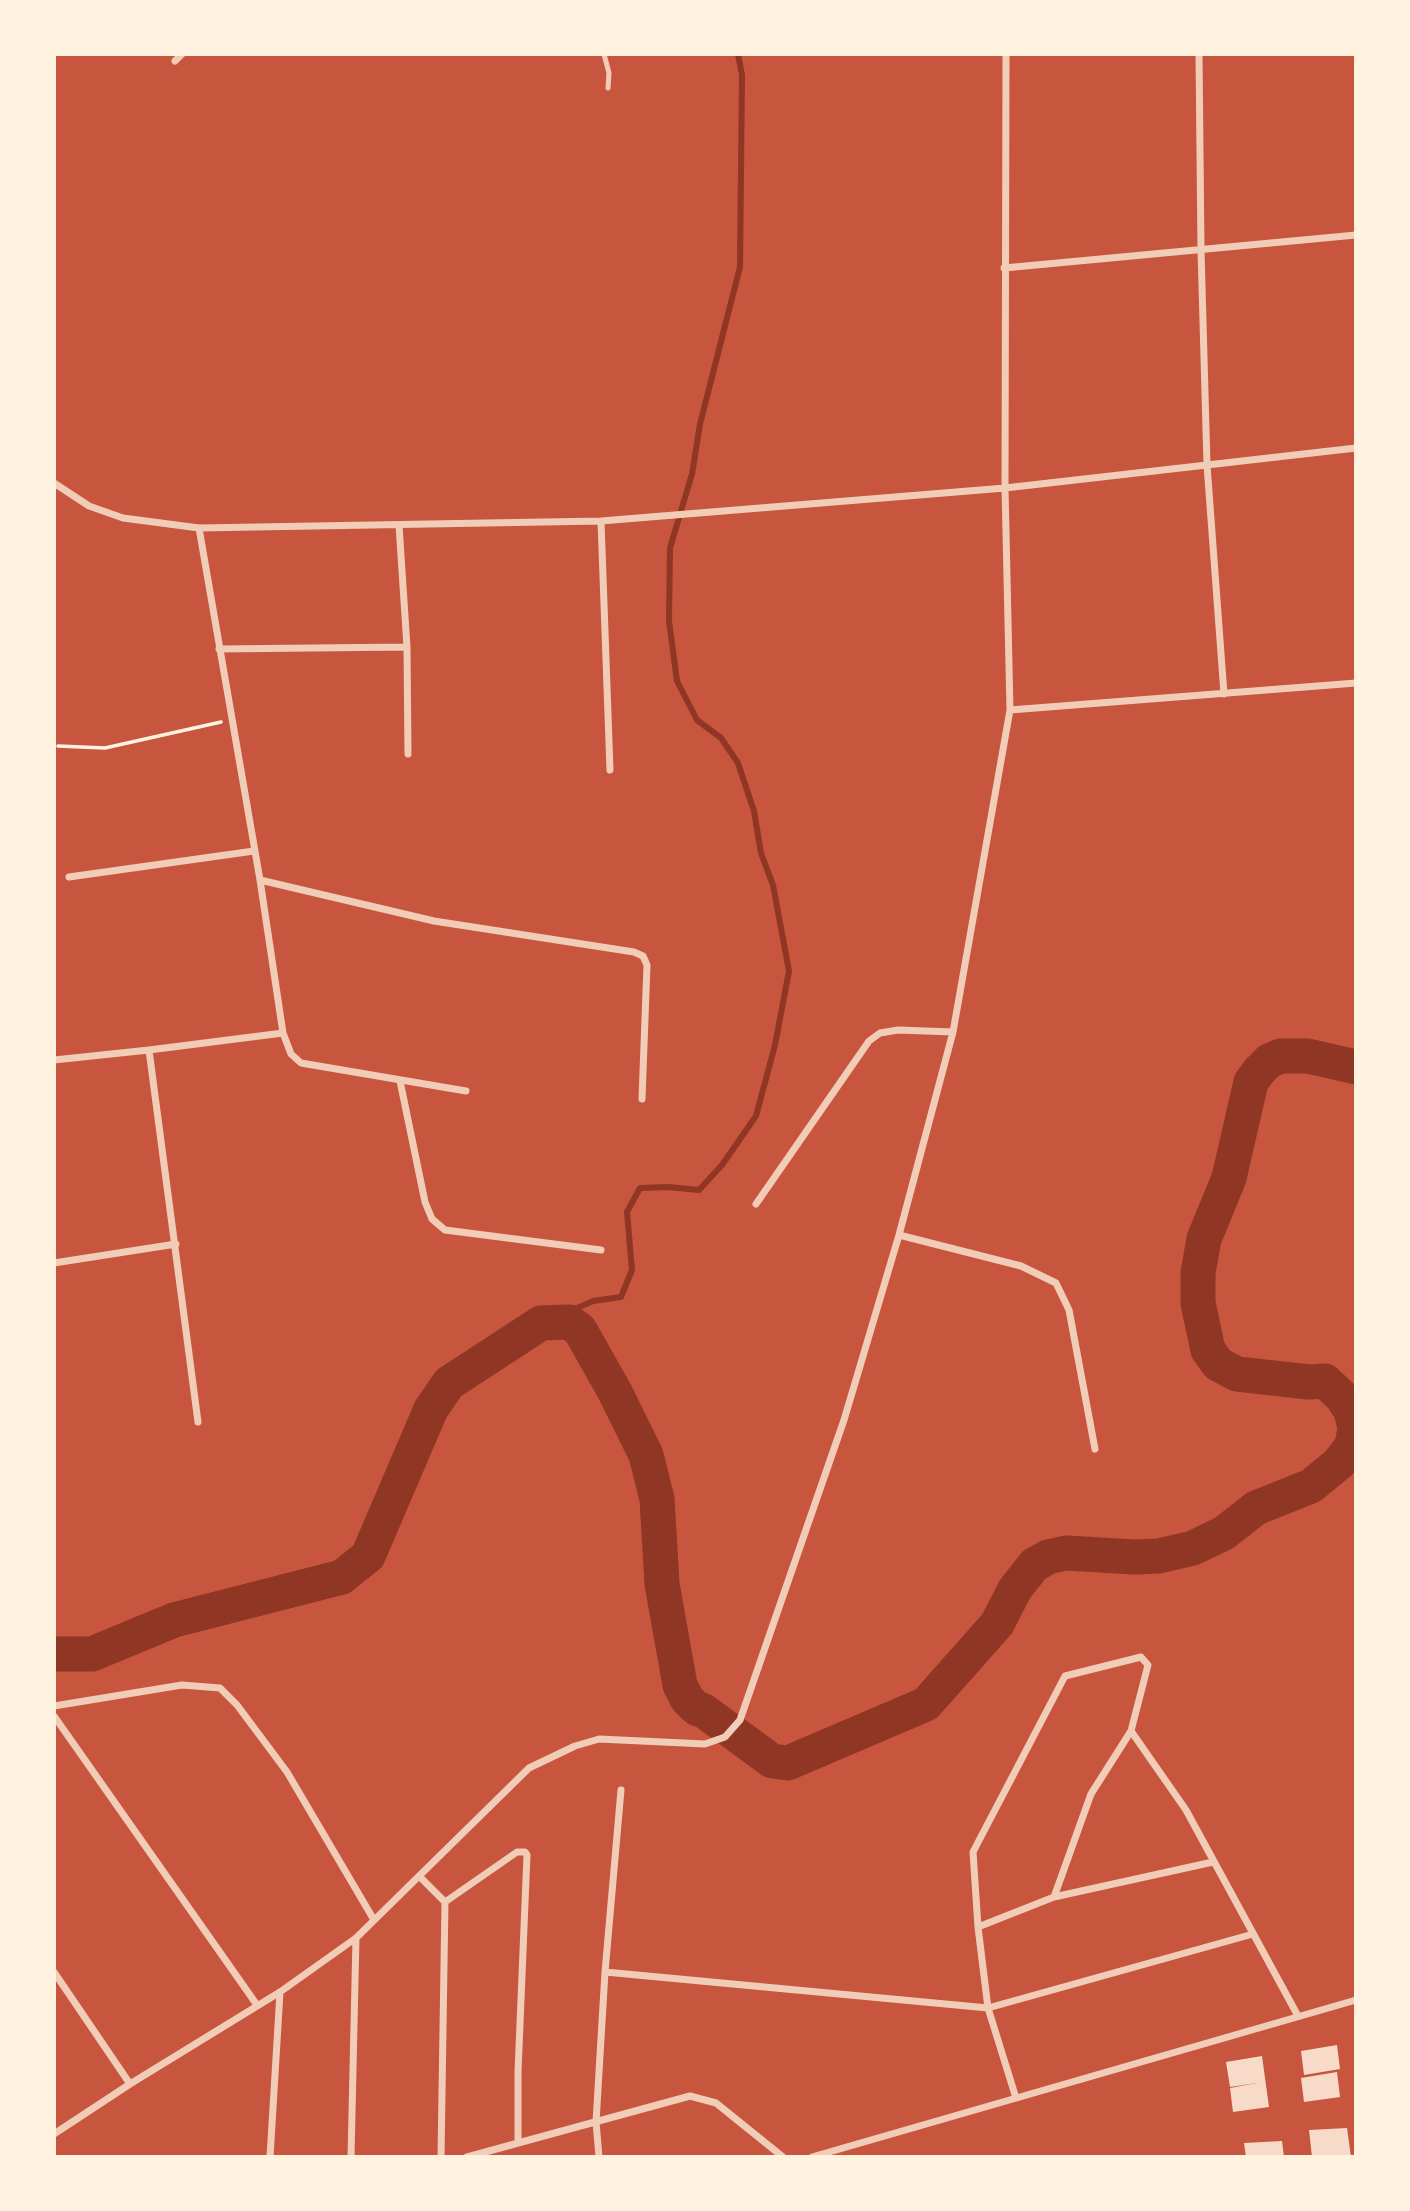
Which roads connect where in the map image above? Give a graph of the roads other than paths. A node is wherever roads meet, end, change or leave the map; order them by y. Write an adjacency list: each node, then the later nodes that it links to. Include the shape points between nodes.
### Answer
1 (182, 54): 5 (street)
2 (604, 54): 6 (lane)
3 (1006, 54): 9 (street)
4 (1199, 54): 8 (street)
5 (175, 61)
6 (608, 88)
7 (1356, 235): 8 (street)
8 (1201, 250): 9 (street); 11 (street)
9 (1004, 268): 13 (street)
10 (1356, 449): 11 (street)
11 (1207, 465): 13 (street); 20 (street)
12 (54, 483): 16 (street, via 89,506 123,518)
13 (1004, 488): 14 (street); 21 (street)
14 (601, 521): 15 (street); 23 (street)
15 (399, 525): 16 (street); 17 (street)
16 (199, 528): 18 (street)
17 (407, 646): 18 (street); 22 (street)
18 (219, 649): 24 (street)
19 (1356, 683): 20 (street)
20 (1224, 694): 21 (street)
21 (1010, 710): 27 (street)
22 (408, 754)
23 (610, 770)
24 (254, 850): 25 (street); 26 (street)
25 (69, 877)
26 (260, 880): 28 (street); 33 (street, via 434,921 643,956 647,965)
27 (953, 1032): 34 (street, via 898,1030 880,1033 869,1041); 35 (street)
28 (283, 1033): 29 (street); 31 (street, via 291,1054 301,1063)
29 (149, 1050): 30 (street); 36 (street)
30 (54, 1060)
31 (400, 1082): 32 (street); 37 (street, via 425,1202 432,1219 445,1230)
32 (466, 1091)
33 (642, 1099)
34 (755, 1204)
35 (899, 1236): 40 (street, via 1021,1266 1056,1283 1069,1310); 46 (street, via 844,1420 740,1720 725,1737 705,1744 599,1739 529,1768)
36 (176, 1244): 38 (street); 39 (street)
37 (601, 1250)
38 (54, 1263)
39 (198, 1422)
40 (1095, 1449)
41 (54, 1706): 49 (street, via 182,1685 220,1688 287,1772)
42 (54, 1716): 57 (street)
43 (1131, 1731): 45 (street, via 1186,1810); 47 (street, via 1091,1794); 50 (street, via 1148,1665 1145,1660 1141,1657 1065,1676 972,1852)
44 (621, 1790): 54 (street)
45 (1213, 1862): 47 (street); 51 (street)
46 (419, 1877): 48 (street); 49 (street)
47 (1054, 1897): 50 (street)
48 (445, 1902): 64 (street, via 517,1852 527,1855); 67 (street)
49 (374, 1920): 52 (street)
50 (978, 1927): 58 (street)
51 (1253, 1934): 58 (street); 59 (street)
52 (356, 1938): 55 (street); 66 (street)
53 (54, 1972): 60 (street)
54 (605, 1972): 58 (street); 62 (street)
55 (280, 1992): 57 (street); 65 (street)
56 (1356, 2000): 59 (street)
57 (257, 2005): 60 (street)
58 (988, 2008): 61 (street)
59 (1298, 2016): 61 (street)
60 (130, 2084): 63 (street)
61 (1016, 2098): 71 (street)
62 (596, 2122): 64 (street); 69 (street); 70 (street, via 690,2096 716,2103)
63 (54, 2134)
64 (518, 2143): 68 (street)
65 (270, 2157)
66 (351, 2157)
67 (441, 2157)
68 (467, 2157)
69 (599, 2157)
70 (782, 2157)
71 (812, 2157)

